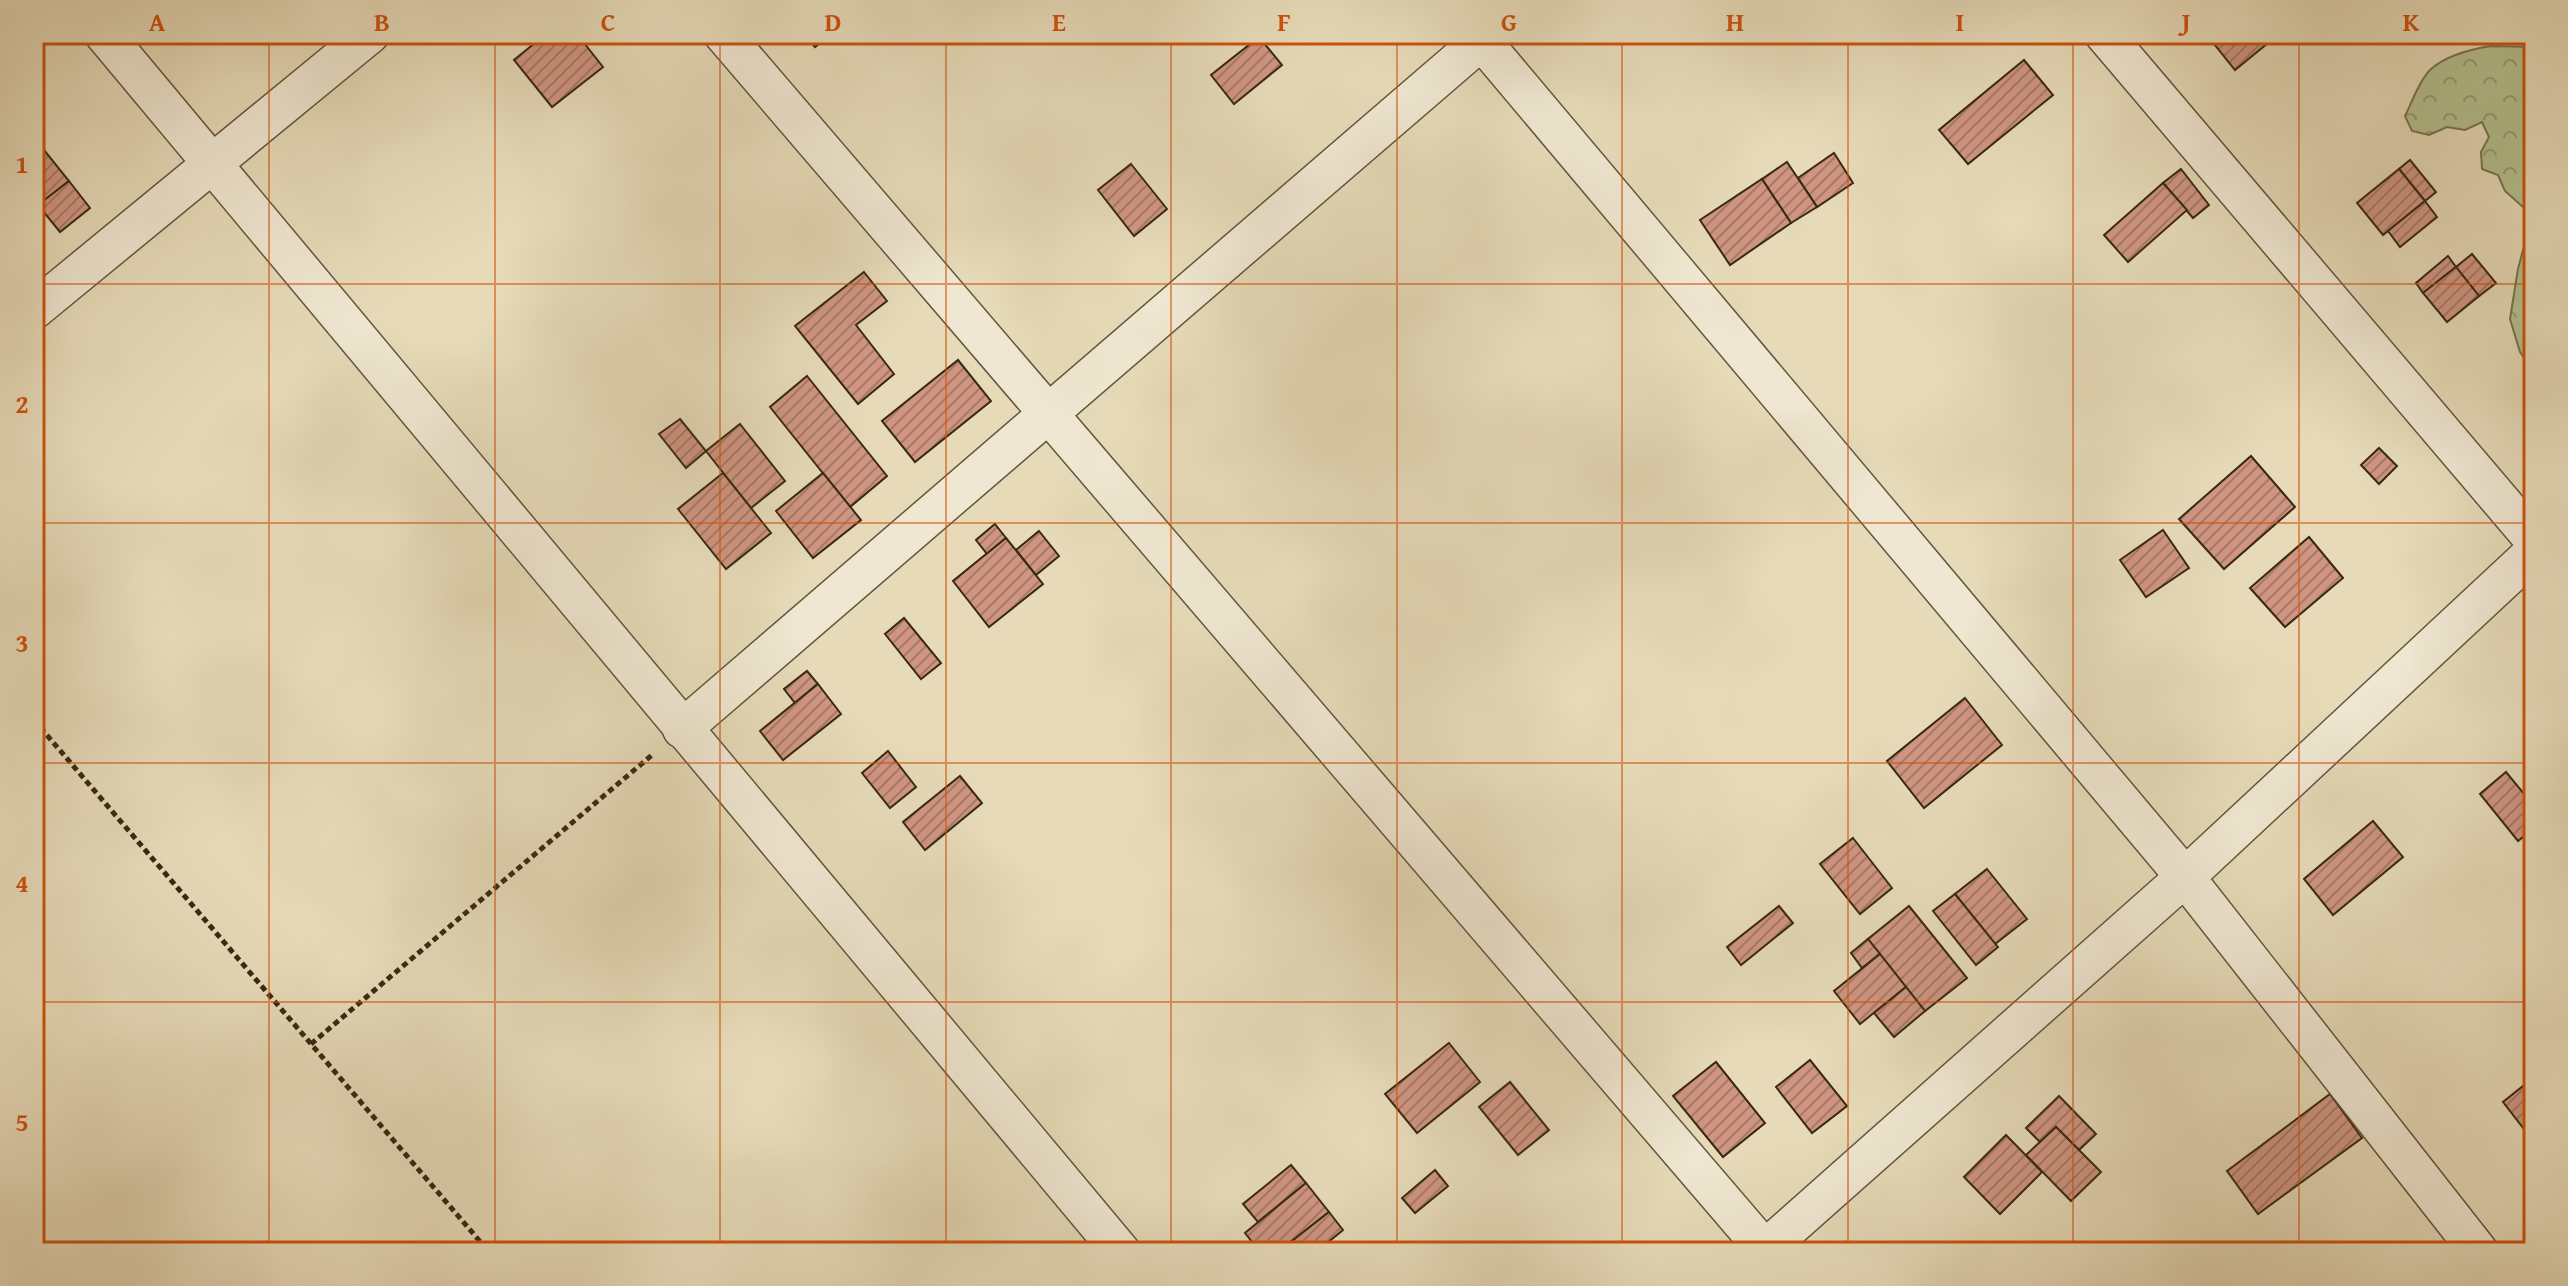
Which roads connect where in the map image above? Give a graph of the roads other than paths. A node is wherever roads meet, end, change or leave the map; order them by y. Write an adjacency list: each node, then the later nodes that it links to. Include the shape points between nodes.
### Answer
1 (104, 34): 6 (street)
2 (370, 34): 6 (street)
3 (723, 34): 8 (street)
4 (2104, 34): 9 (street)
5 (1482, 36): 8 (street); 12 (street)
6 (212, 165): 7 (street); 11 (street)
7 (34, 310)
8 (1048, 414): 11 (street); 13 (street)
9 (2534, 540)
10 (2534, 552): 12 (street)
11 (682, 729): 14 (street)
12 (2185, 877): 13 (street); 15 (street)
13 (1764, 1251)
14 (1121, 1252)
15 (2479, 1252)

